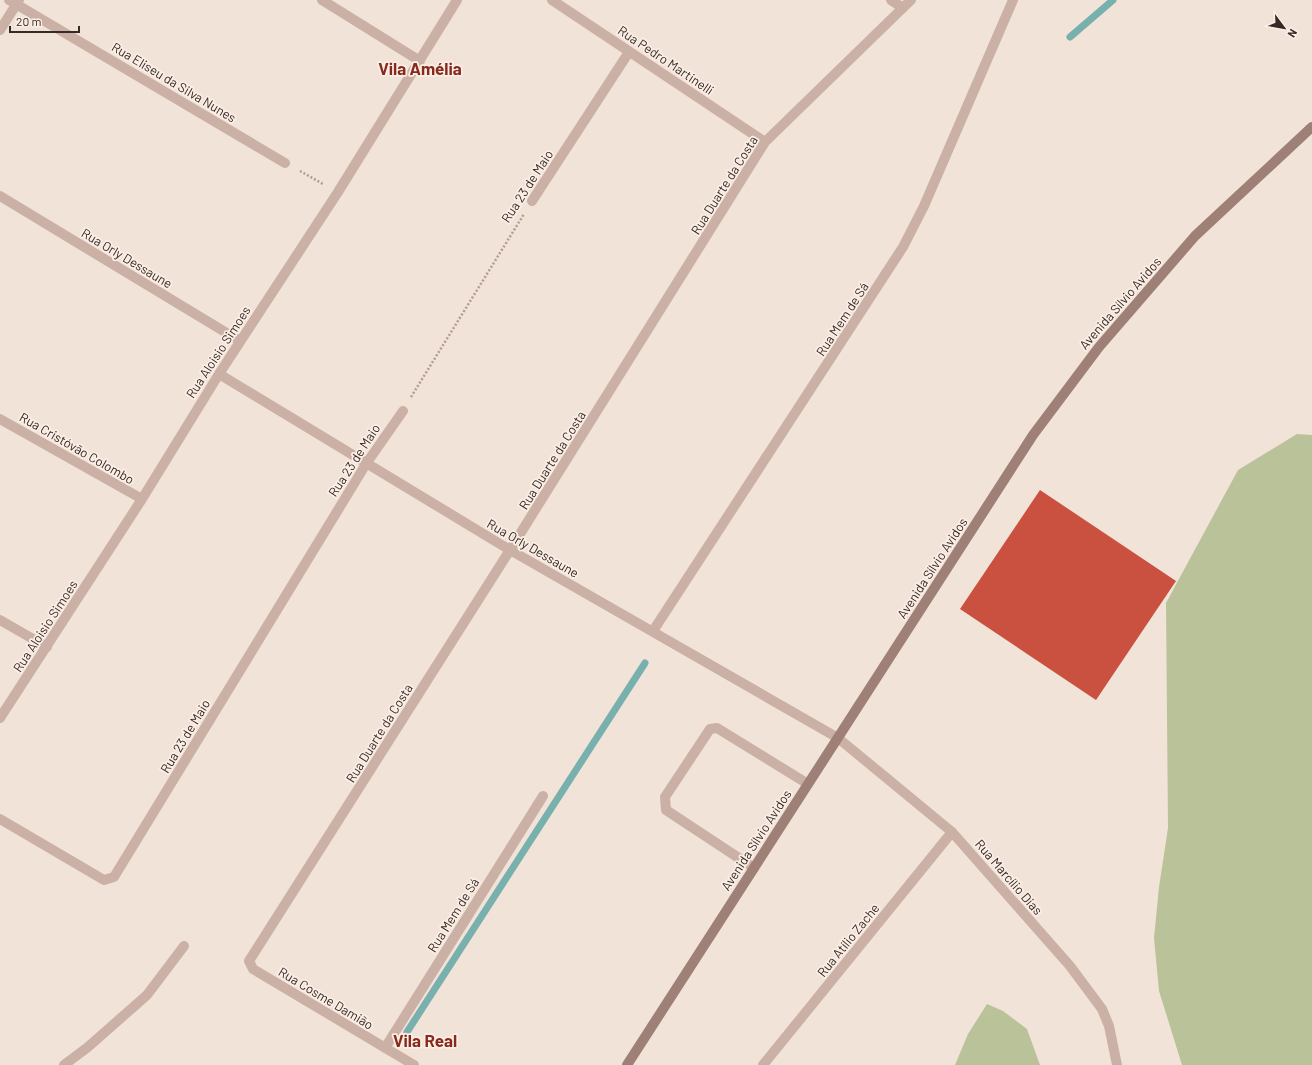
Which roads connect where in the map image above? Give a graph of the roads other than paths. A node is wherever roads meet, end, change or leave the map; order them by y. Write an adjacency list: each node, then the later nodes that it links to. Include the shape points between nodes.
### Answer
1 (322, 0): 11 (street)
2 (457, 0): 11 (street, Rua Aloisio Simoes)
3 (552, 0): 10 (street, Rua Pedro Martinelli)
4 (891, 0): 8 (street)
5 (911, 0): 8 (street, Rua Duarte da Costa)
6 (1013, 0): 25 (street, Rua Mem de Sá, via 924,206 903,248)
7 (15, 1): 9 (street); 14 (street, Rua Eliseu da Silva Nunes)
8 (903, 8): 13 (street, Rua Duarte da Costa)
9 (0, 30)
10 (630, 52): 13 (street, Rua Pedro Martinelli); 16 (street, Rua 23 de Maio)
11 (420, 61): 17 (street, Rua Aloisio Simoes)
12 (1312, 127): 28 (main road, Avenida Sílvio Avidos, via 1195,236 1099,347 1033,435)
13 (765, 142): 23 (street, Rua Duarte da Costa)
14 (285, 163)
15 (0, 196): 17 (street, Rua Orly Dessaune)
16 (532, 202)
17 (240, 341): 18 (street, Rua Aloisio Simoes)
18 (219, 374): 21 (street, Rua Orly Dessaune); 22 (street, Rua Aloisio Simoes)
19 (402, 411): 21 (street, Rua 23 de Maio)
20 (0, 419): 22 (street, Rua Cristóvão Colombo)
21 (366, 464): 23 (street, Rua Orly Dessaune); 31 (street, Rua 23 de Maio, via 114,877 104,880)
22 (142, 499): 26 (street, Rua Aloisio Simoes)
23 (510, 550): 25 (street, Rua Orly Dessaune); 35 (street, Rua Duarte da Costa)
24 (0, 620): 26 (street)
25 (653, 631): 28 (street, Rua Orly Dessaune)
26 (47, 647): 27 (street, Rua Aloisio Simoes)
27 (0, 718)
28 (838, 738): 29 (main road, Avenida Sílvio Avidos); 32 (street, Rua Marcílio Dias)
29 (808, 784): 33 (main road, Avenida Sílvio Avidos); 33 (street, via 717,728 710,729 665,797 666,810)
30 (543, 796): 36 (street, Rua Mem de Sá)
31 (0, 819)
32 (952, 832): 40 (street, Rua Atílio Zache); 41 (street, Rua Marcílio Dias, via 1092,993 1109,1026)
33 (754, 868): 39 (main road, Avenida Sílvio Avidos)
34 (184, 946): 37 (street, via 147,995)
35 (249, 962): 36 (street, Rua Cosme Damião, via 253,969)
36 (385, 1048): 38 (street, Rua Cosme Damião)
37 (64, 1065)
38 (414, 1065)
39 (626, 1065)
40 (764, 1065)
41 (1117, 1065)

